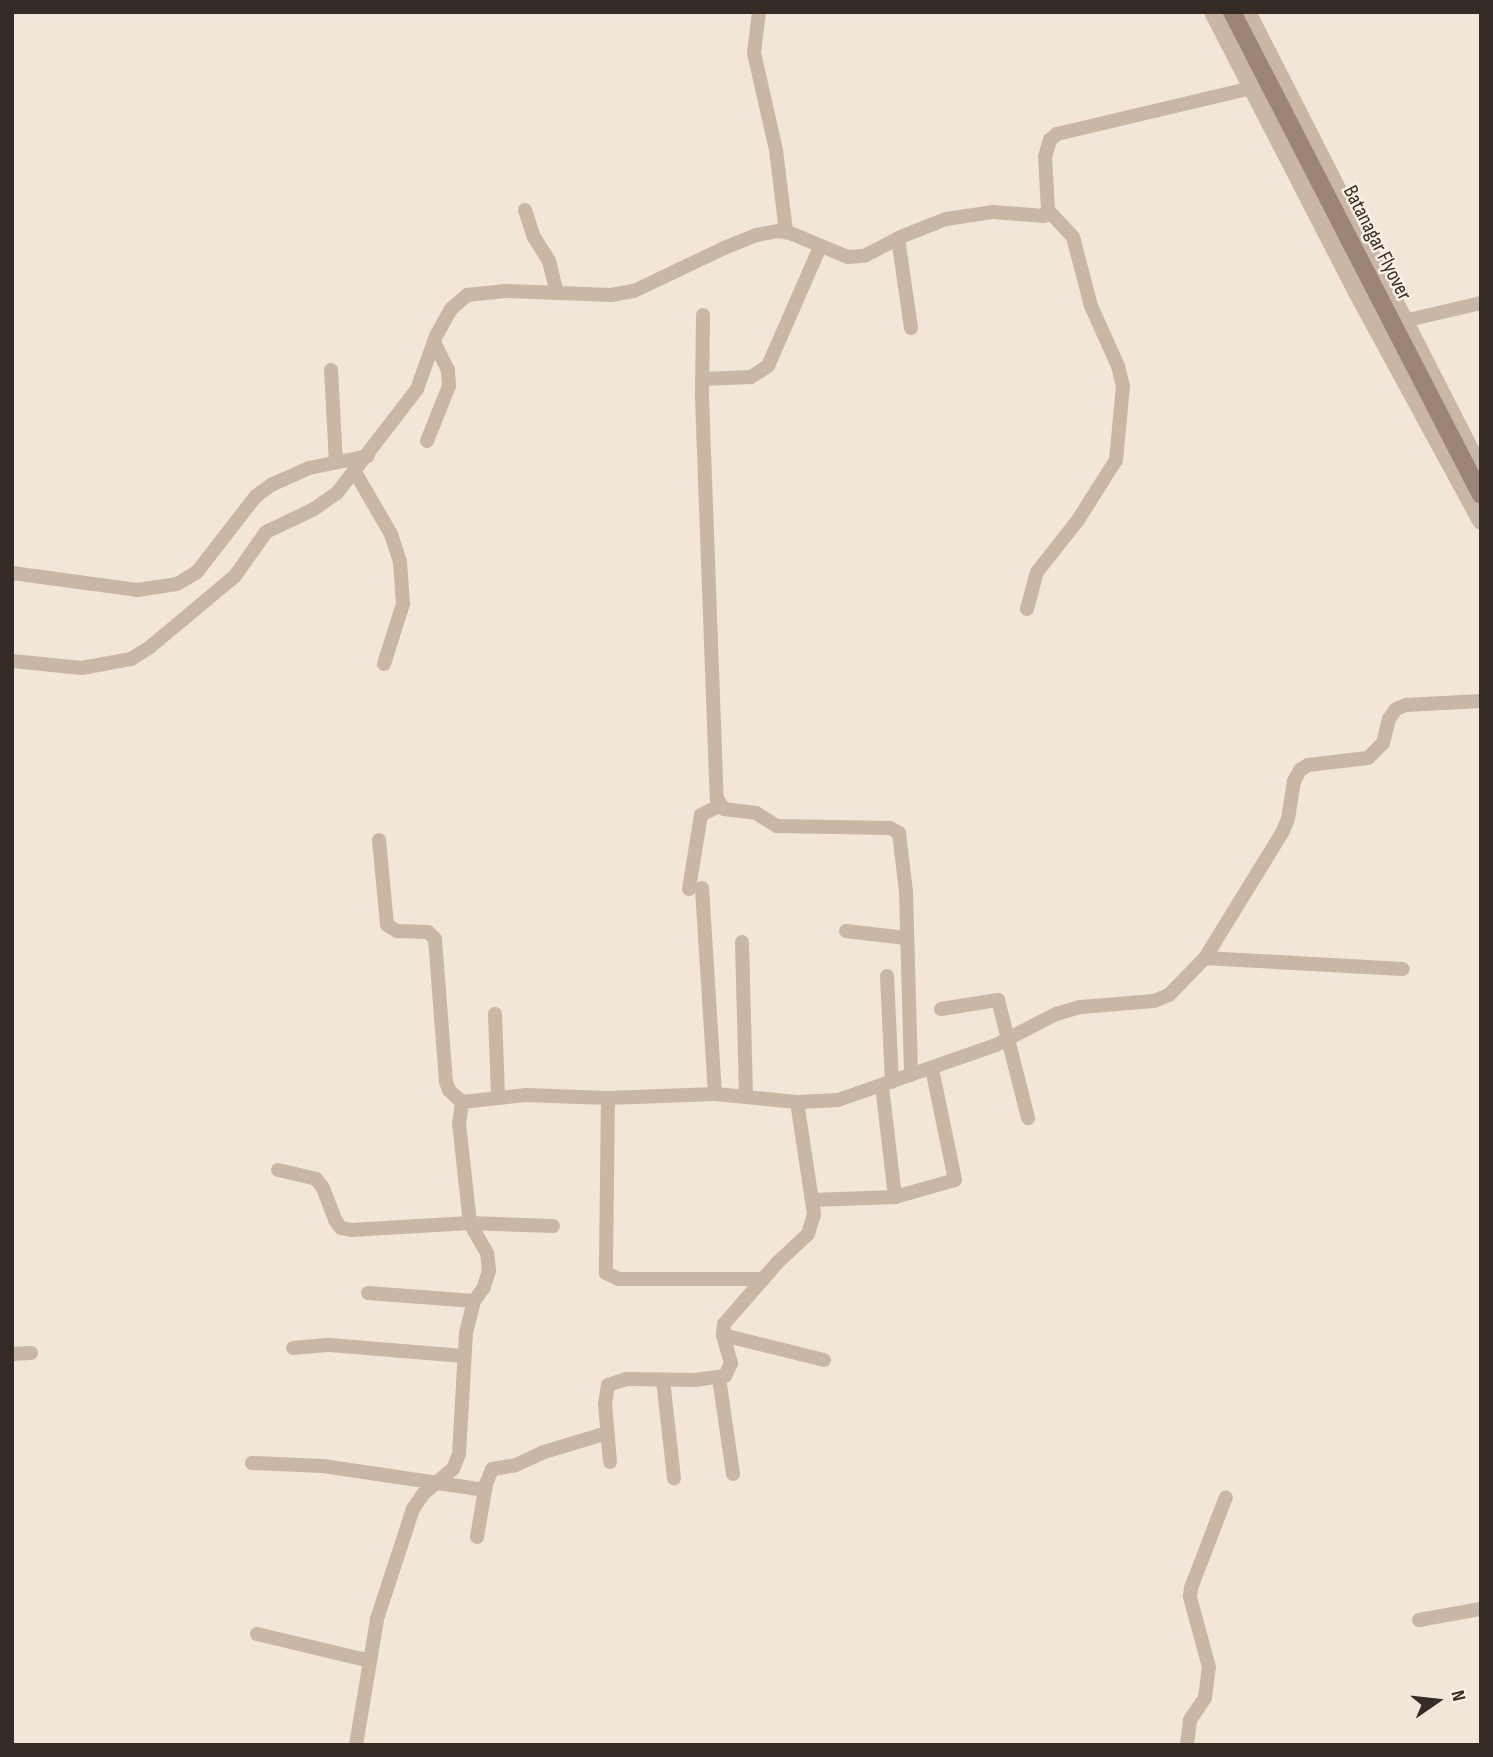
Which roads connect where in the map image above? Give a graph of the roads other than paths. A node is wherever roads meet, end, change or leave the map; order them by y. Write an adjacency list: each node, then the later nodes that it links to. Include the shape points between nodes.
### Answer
1 (760, 12): 8 (street, via 754,53 776,150)
2 (1213, 12): 5 (street)
3 (1232, 12): 24 (main road, Batanagar Flyover)
4 (1247, 12): 14 (street)
5 (1252, 88): 7 (street, via 1057,134 1045,157); 25 (street)
6 (525, 210): 11 (street, via 549,261)
7 (1048, 210): 9 (street, via 1037,218 993,212 946,219); 27 (street, via 1073,237 1091,306 1123,386 1116,460 1078,520 1037,572)
8 (786, 232): 10 (street); 11 (street, via 755,235 634,291)
9 (898, 238): 10 (street, via 864,256 848,257); 15 (street)
10 (820, 247): 18 (street, via 768,366 751,377)
11 (557, 293): 16 (street, via 467,295 451,309)
12 (1481, 303): 14 (street)
13 (703, 316): 18 (street)
14 (1404, 320): 22 (street)
15 (911, 328)
16 (434, 342): 19 (street, via 449,386); 20 (street, via 417,389)
17 (331, 370): 21 (street)
18 (702, 379): 31 (street)
19 (428, 441)
20 (368, 456): 21 (street); 23 (street)
21 (336, 462): 26 (street, via 288,475 256,496 214,554 177,584 137,590)
22 (1481, 471)
23 (355, 472): 28 (street, via 337,493 314,509 266,532 235,576 131,659 82,667); 29 (street, via 391,534 400,562 402,604)
24 (1481, 495)
25 (1481, 521)
26 (12, 573)
27 (1027, 609)
28 (12, 661)
29 (384, 664)
30 (1481, 701): 36 (street, via 1406,705 1396,709 1383,743 1368,758 1308,765 1300,770 1282,833)
31 (719, 806): 34 (street, via 757,813 769,823 789,828 895,829 904,851); 45 (street, via 701,815 695,888)
32 (379, 840): 49 (street, via 387,925 397,932 428,932 435,939 446,1082)
33 (846, 931): 34 (street)
34 (906, 937): 43 (street)
35 (741, 942): 47 (street)
36 (1205, 958): 37 (street); 41 (street, via 1170,995 1154,1001 1081,1007)
37 (1403, 969)
38 (887, 976): 44 (street)
39 (941, 1009): 41 (street, via 998,1000)
40 (495, 1014): 46 (street)
41 (1008, 1038): 42 (street); 51 (street)
42 (932, 1069): 43 (street); 53 (street, via 955,1180)
43 (911, 1074): 44 (street)
44 (887, 1084): 50 (street, via 838,1100); 53 (street)
45 (715, 1094): 47 (street); 48 (street)
46 (498, 1097): 48 (street); 49 (street)
47 (746, 1097): 50 (street)
48 (608, 1098): 57 (street, via 606,1273 620,1279)
49 (463, 1102): 55 (street, via 459,1124)
50 (797, 1102): 54 (street)
51 (1028, 1118)
52 (278, 1170): 55 (street, via 316,1180 341,1228)
53 (895, 1197): 54 (street)
54 (812, 1200): 57 (street, via 814,1224 808,1234)
55 (470, 1223): 56 (street); 59 (street, via 487,1254 489,1271)
56 (553, 1226)
57 (763, 1279): 60 (street, via 728,1318)
58 (368, 1293): 59 (street)
59 (474, 1301): 64 (street)
60 (723, 1335): 65 (street); 66 (street, via 731,1363 730,1370)
61 (293, 1348): 64 (street, via 330,1345)
62 (31, 1353): 63 (street)
63 (12, 1354)
64 (464, 1356): 73 (street, via 459,1454 453,1469)
65 (824, 1360)
66 (719, 1378): 67 (street); 71 (street)
67 (663, 1380): 68 (street, via 627,1379 608,1385); 72 (street)
68 (607, 1433): 69 (street); 74 (street, via 492,1469)
69 (610, 1462)
70 (252, 1463): 73 (street, via 323,1466)
71 (733, 1474)
72 (674, 1478)
73 (438, 1484): 74 (street); 80 (street, via 423,1494 413,1509 377,1619)
74 (485, 1490): 76 (street)
75 (1226, 1497): 82 (street, via 1191,1588 1209,1667 1205,1698 1190,1720)
76 (477, 1537)
77 (1481, 1609): 78 (street)
78 (1419, 1620)
79 (257, 1634): 80 (street)
80 (370, 1661): 81 (street)
81 (356, 1745)
82 (1187, 1745)

